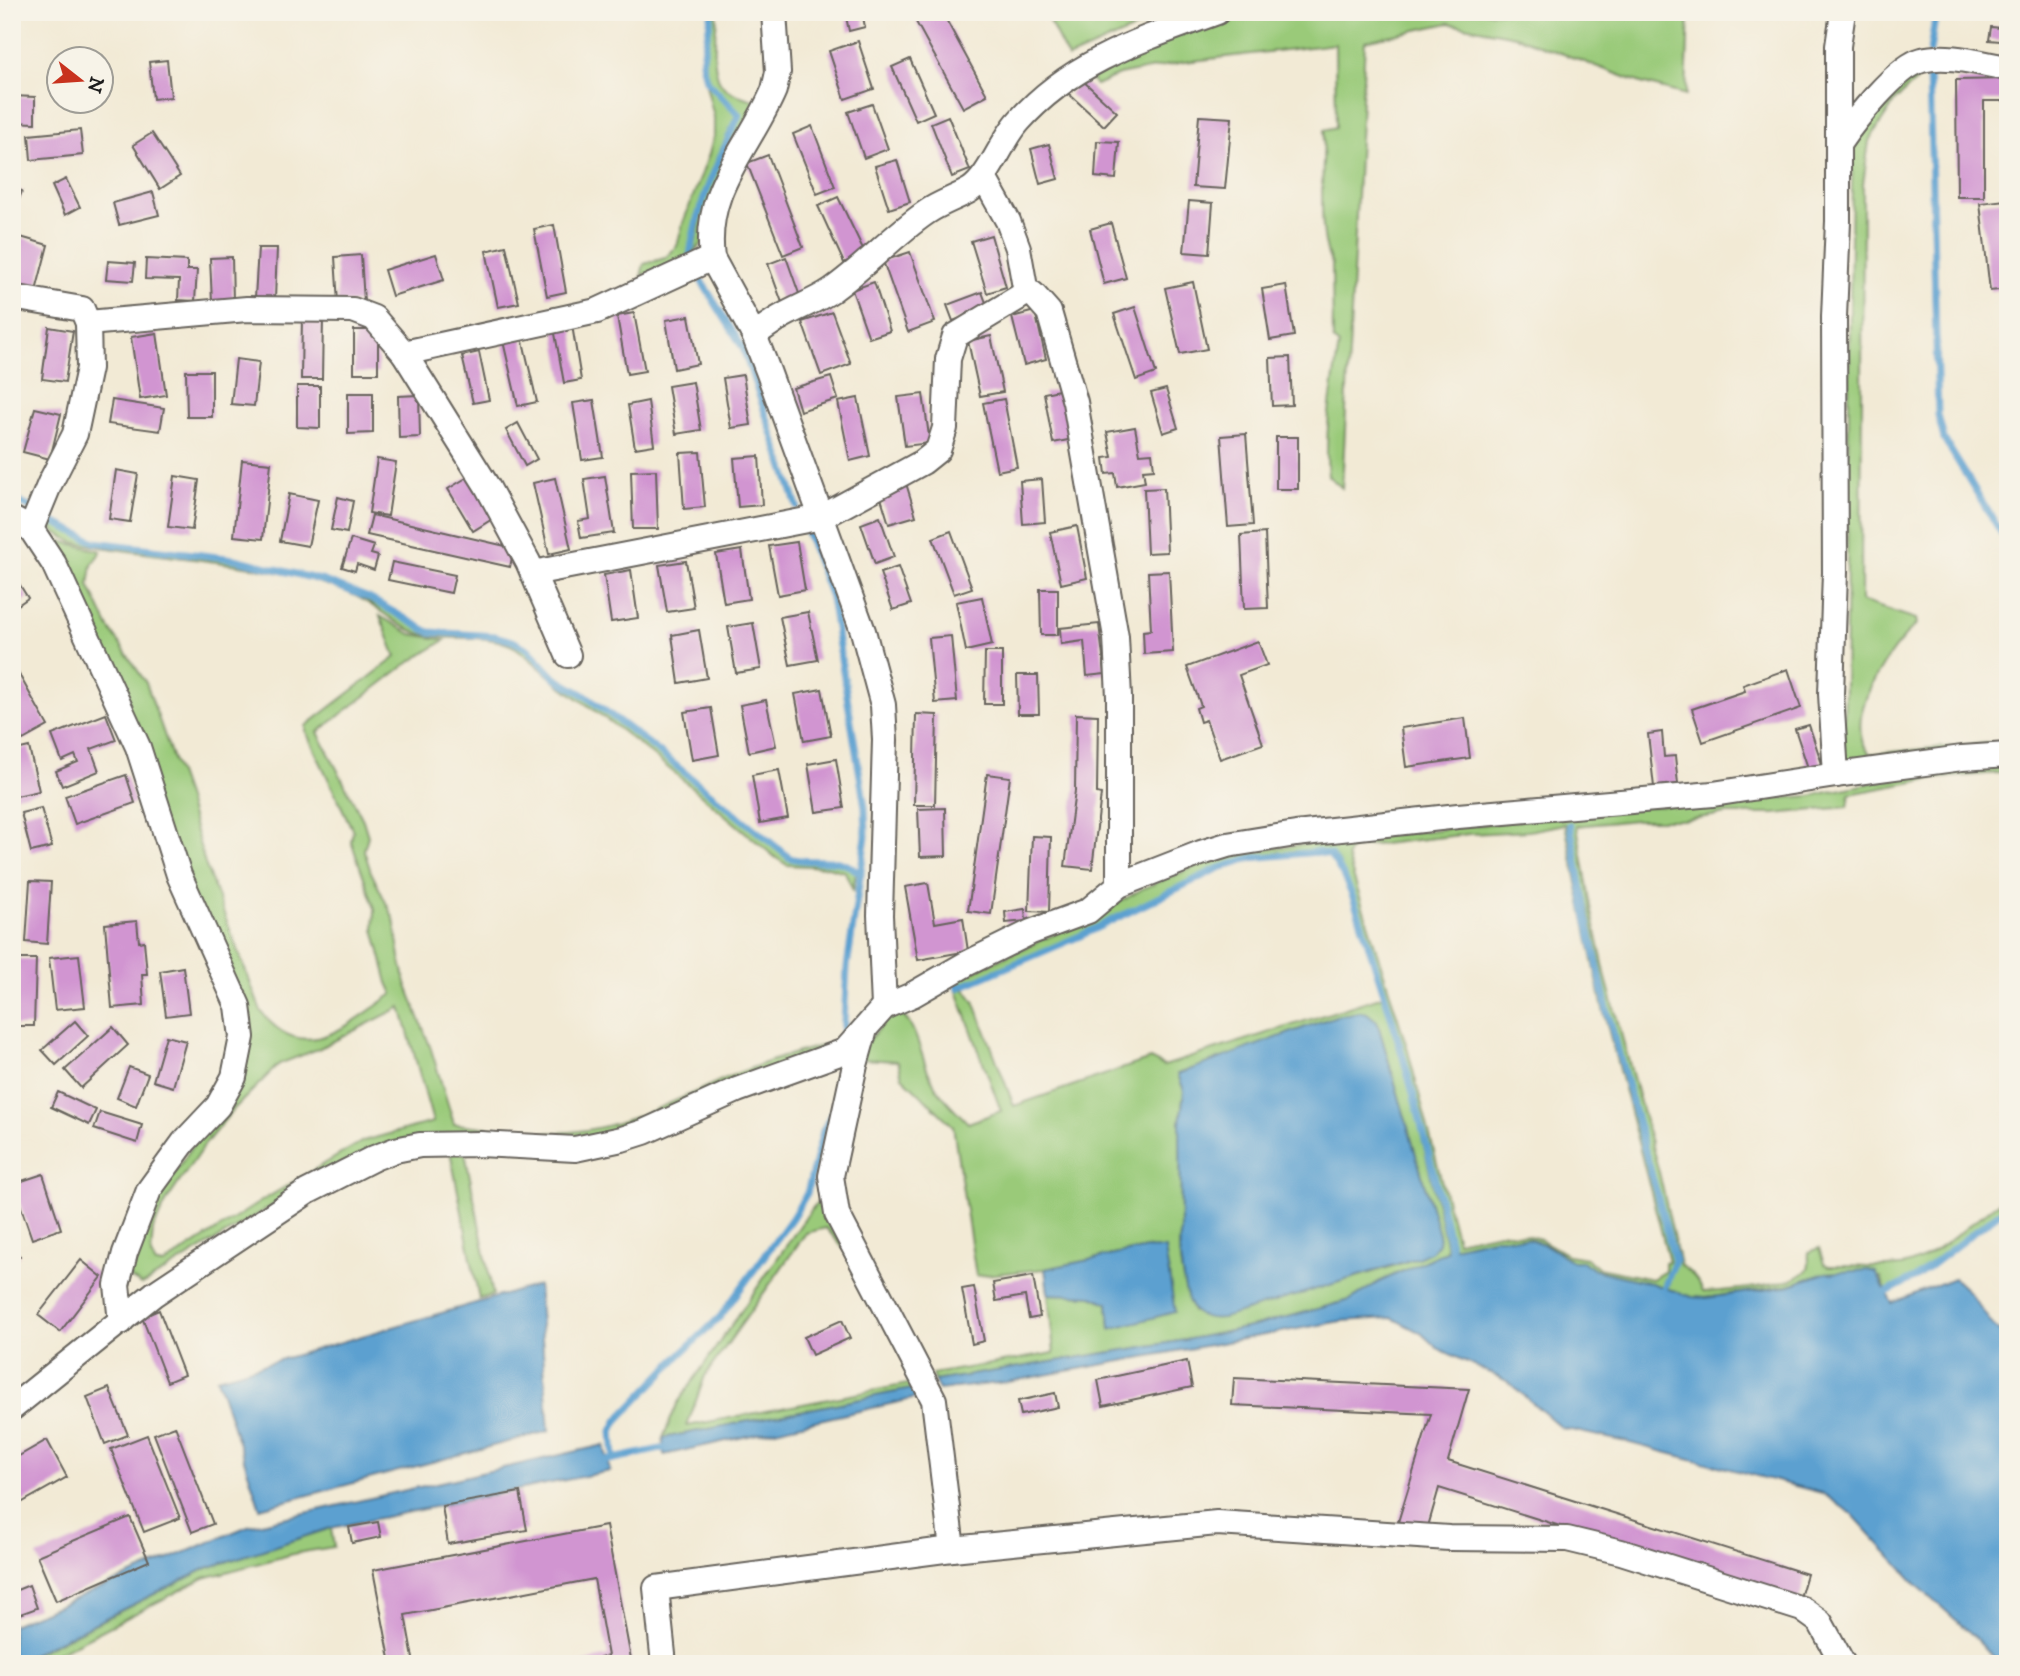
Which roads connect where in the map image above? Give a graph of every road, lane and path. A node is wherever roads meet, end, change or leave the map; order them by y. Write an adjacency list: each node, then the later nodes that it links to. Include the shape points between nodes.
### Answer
1 (774, 12): 7 (street, via 778,72 774,90 719,192 710,226)
2 (1217, 12): 6 (street, via 1111,53 1063,80 1020,120)
3 (1843, 12): 5 (street, via 1838,46)
4 (2008, 68): 5 (street, via 1945,58 1910,65 1854,121)
5 (1839, 143): 18 (street, via 1831,694)
6 (984, 178): 8 (street, via 1009,220); 11 (street, via 928,211 830,291)
7 (712, 258): 11 (street); 12 (street, via 597,311)
8 (1026, 293): 13 (street, via 955,336 948,359 945,428 938,450); 19 (street, via 1033,294 1049,312 1076,402 1116,637)
9 (12, 297): 10 (street, via 82,309)
10 (89, 323): 12 (street, via 247,309 353,310 374,318); 14 (street, via 89,368 75,434)
11 (754, 335): 13 (street)
12 (404, 354): 15 (street, via 487,486)
13 (822, 517): 15 (street); 20 (street, via 863,631 883,705 880,915)
14 (22, 524): 22 (street, via 54,564 138,747 179,875 238,1006 242,1037 234,1077 218,1106 149,1190 117,1285)
15 (533, 573): 16 (street)
16 (568, 655)
17 (2008, 755): 18 (street)
18 (1836, 775): 19 (street, via 1713,794 1458,816 1256,840 1201,853)
19 (1119, 885): 20 (street, via 1088,911 1031,932)
20 (884, 1007): 21 (street)
21 (865, 1029): 22 (street, via 845,1051 622,1139 575,1149 420,1145 374,1158 307,1192 233,1239); 24 (street, via 831,1176 837,1214 934,1399)
22 (121, 1322): 23 (street)
23 (12, 1408)
24 (952, 1549): 25 (street, via 656,1588); 26 (street, via 1217,1523 1449,1538 1567,1539 1802,1609 1821,1622)
25 (664, 1664)
26 (1843, 1664)

